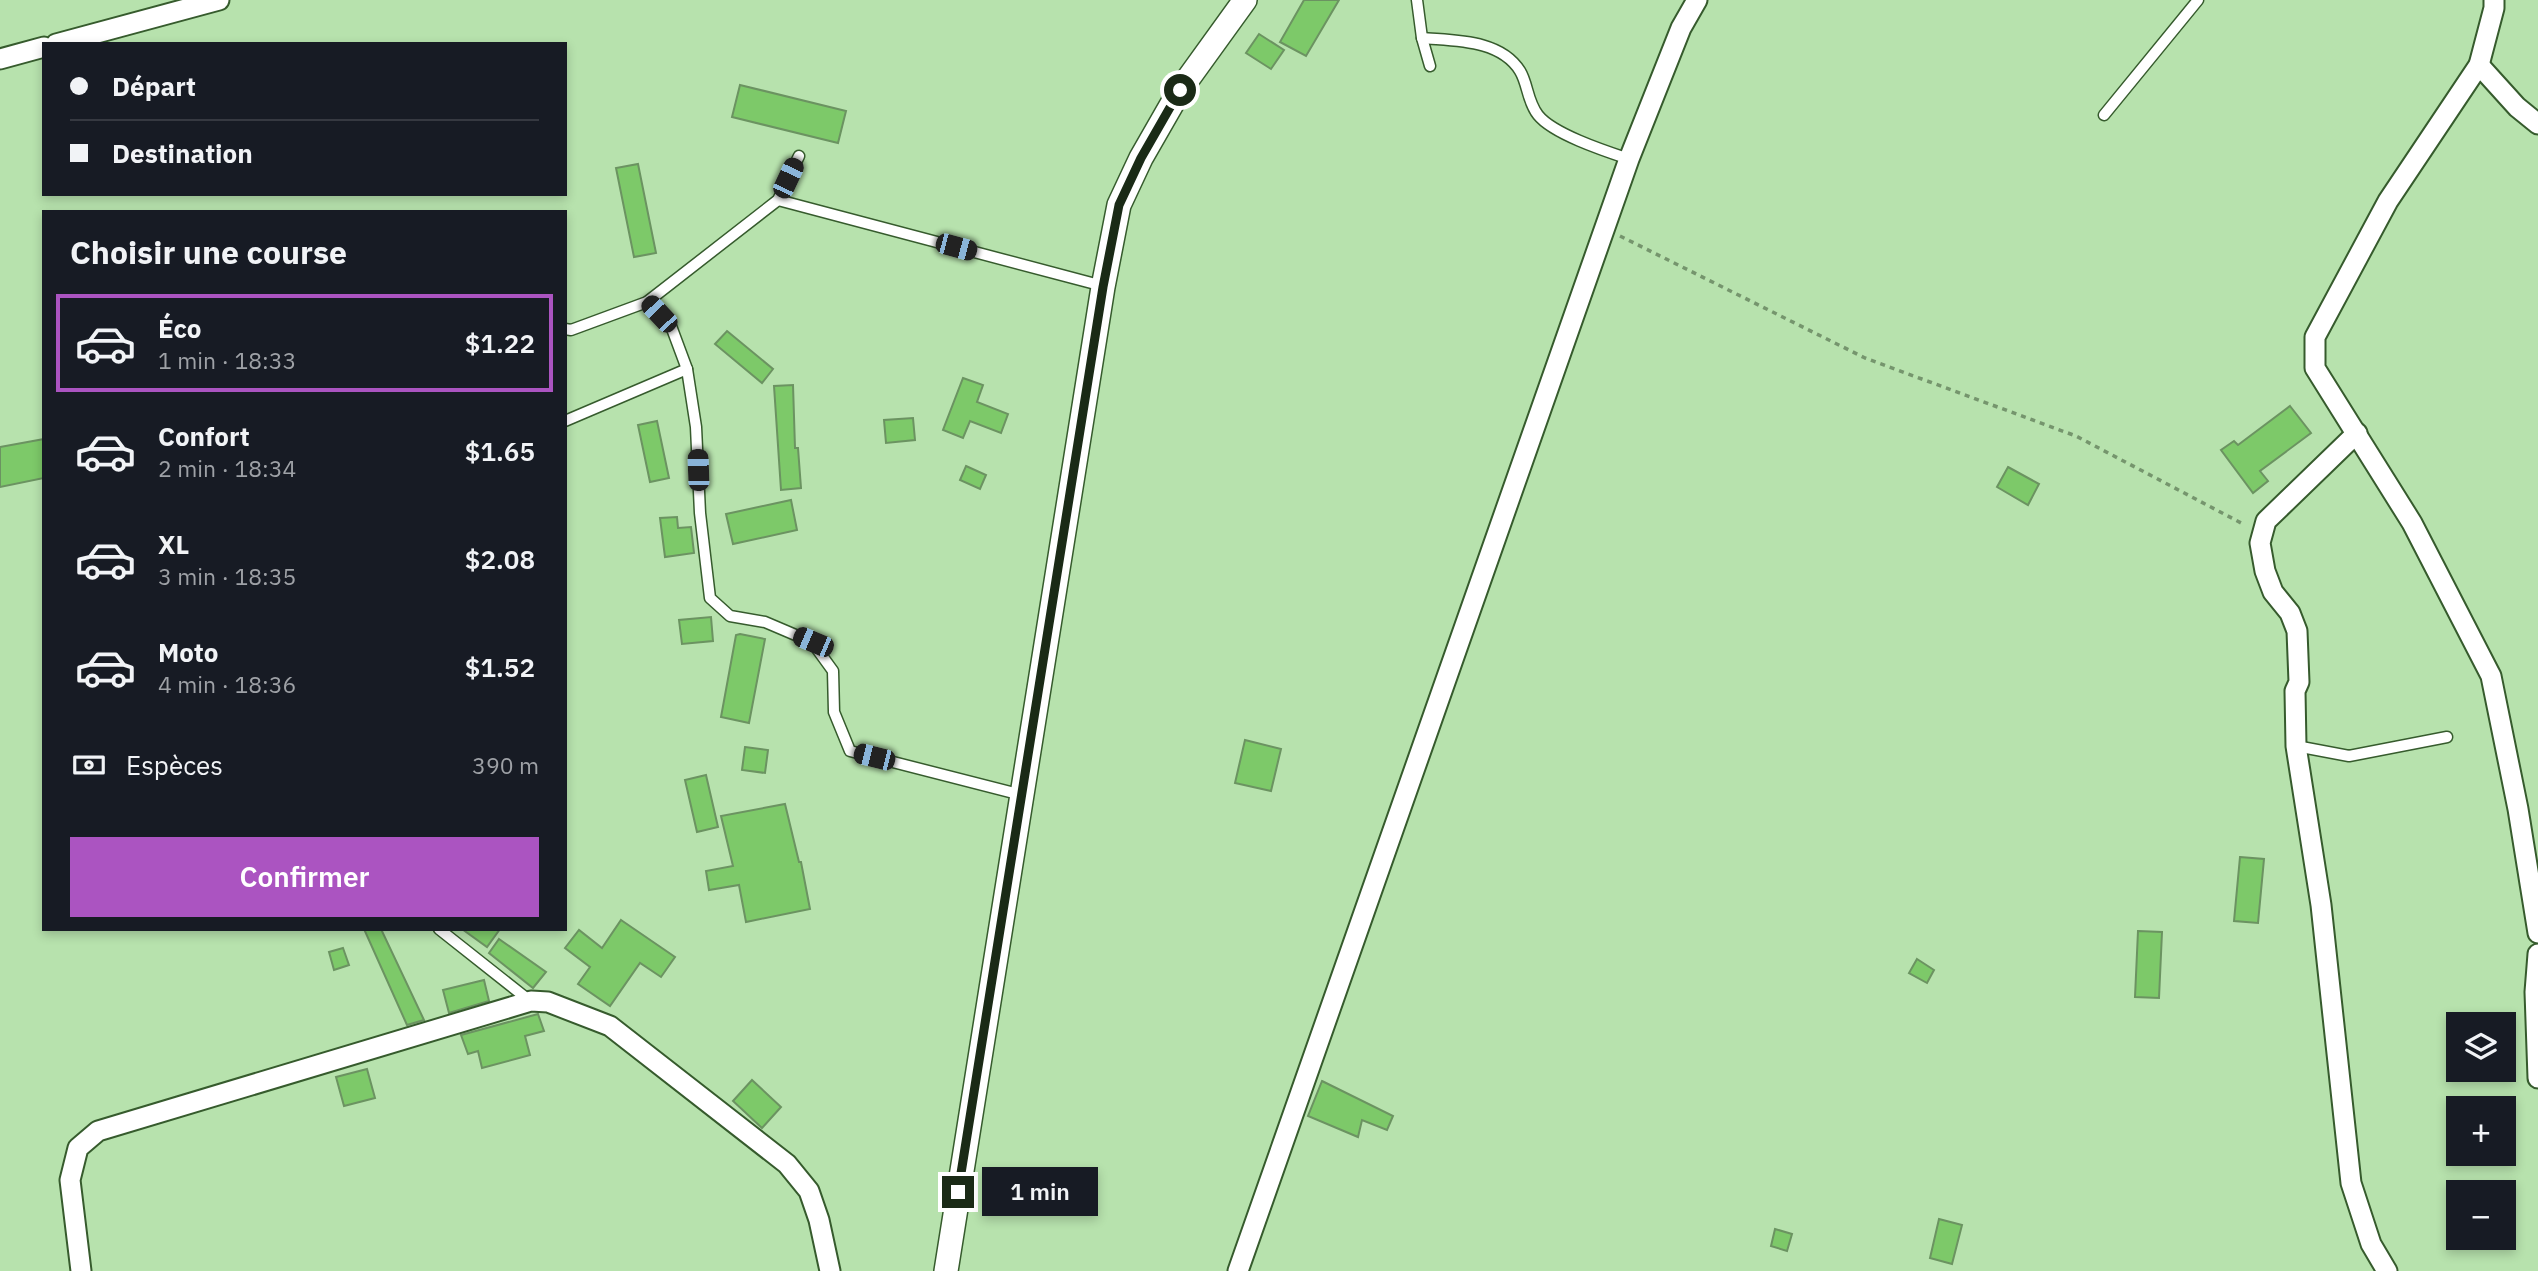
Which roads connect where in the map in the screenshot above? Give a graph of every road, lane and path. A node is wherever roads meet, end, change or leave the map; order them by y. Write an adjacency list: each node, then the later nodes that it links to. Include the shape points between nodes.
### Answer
1 (219, 0): 8 (street)
2 (1245, 0): 19 (street, via 1180,90 1141,158 1119,205)
3 (1417, 0): 7 (lane)
4 (1697, 0): 16 (street, via 1681,28)
5 (2198, 0): 13 (lane)
6 (2494, 0): 11 (street)
7 (1422, 38): 12 (lane); 16 (lane, via 1480,44 1507,57 1520,72 1526,96 1539,117 1581,142)
8 (63, 42)
9 (42, 48): 10 (street)
10 (0, 59)
11 (2479, 65): 14 (street); 24 (street, via 2388,201 2315,337 2315,368)
12 (1430, 66)
13 (2104, 115)
14 (2538, 124)
15 (799, 156): 17 (lane)
16 (1629, 159): 18 (street)
17 (778, 200): 19 (lane); 20 (lane)
18 (1604, 228): 25 (path, via 1865,358 2076,436); 37 (street)
19 (1103, 287): 28 (street)
20 (648, 302): 21 (lane); 22 (lane, via 671,326)
21 (567, 329)
22 (687, 369): 23 (lane); 28 (lane, via 710,598 730,615 765,622 813,642 833,671 834,712 850,751)
23 (567, 420)
24 (2357, 433): 25 (street, via 2266,520); 30 (street, via 2434,563 2491,676)
25 (2262, 533): 27 (street, via 2265,571 2297,631)
26 (2447, 737): 27 (lane, via 2349,756)
27 (2296, 746): 38 (street, via 2321,905 2351,1183 2371,1244)
28 (1023, 795): 36 (street)
29 (442, 931): 32 (lane)
30 (2538, 933)
31 (2538, 954): 33 (street)
32 (531, 1001): 34 (street, via 98,1132 78,1148 70,1180); 35 (street, via 548,1002 610,1026 787,1164 809,1191)
33 (2538, 1078)
34 (81, 1271)
35 (830, 1271)
36 (946, 1271)
37 (1238, 1271)
38 (2387, 1271)

